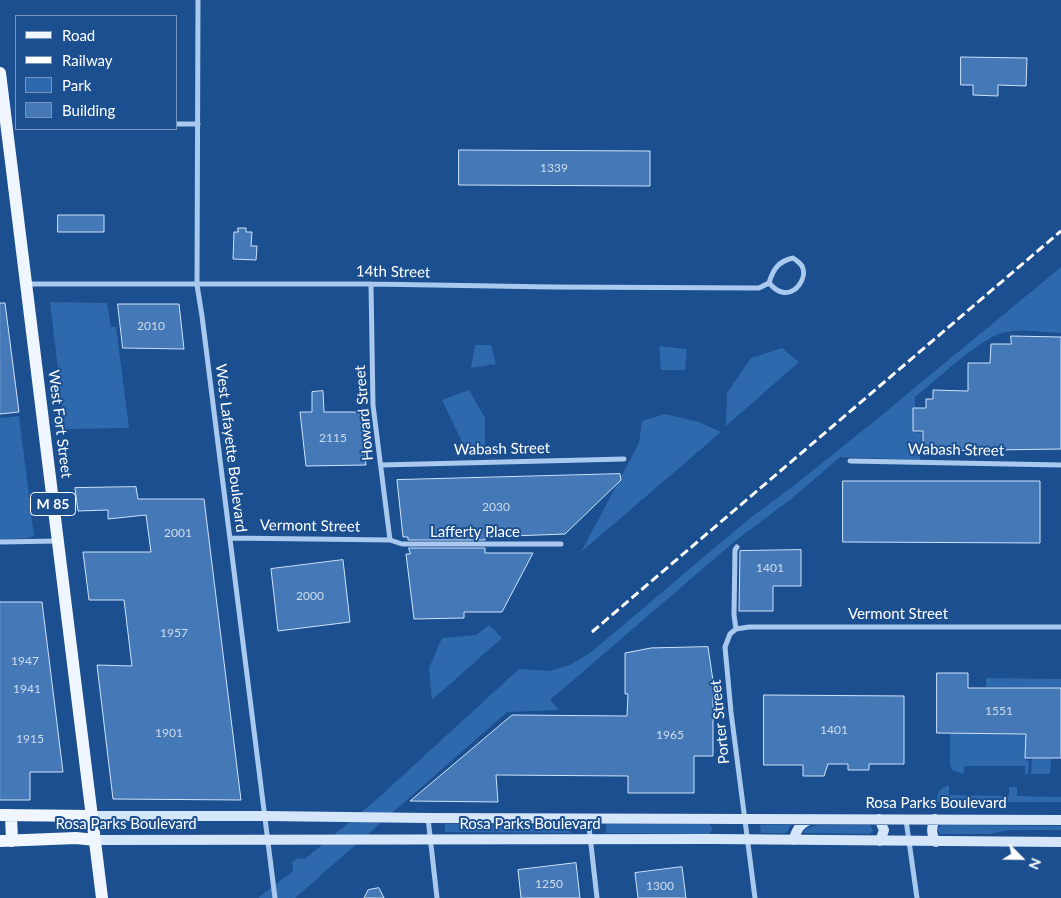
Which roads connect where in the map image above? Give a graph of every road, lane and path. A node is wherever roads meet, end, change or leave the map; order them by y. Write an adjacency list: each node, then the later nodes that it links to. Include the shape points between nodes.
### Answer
1 (198, 0): 4 (street, West Lafayette Boulevard)
2 (0, 73): 5 (main road, West Fort Street / M 85)
3 (178, 124): 4 (street)
4 (198, 124): 9 (street, West Lafayette Boulevard)
5 (11, 126): 7 (main road, West Fort Street / M 85)
6 (769, 283): 6 (street, via 772,272 783,260 793,258 802,265 801,282 796,290 788,294 779,292); 8 (street, 14th Street, via 759,288)
7 (26, 284): 9 (street, 14th Street); 16 (main road, West Fort Street / M 85)
8 (371, 284): 9 (street, 14th Street); 12 (street, Howard Street, via 373,405)
9 (197, 285): 14 (street, West Lafayette Boulevard)
10 (624, 459): 12 (street, Wabash Street)
11 (850, 460): 13 (street, Wabash Street)
12 (381, 465): 15 (street, Howard Street)
13 (1061, 465)
14 (230, 538): 15 (street, Vermont Street); 24 (street, West Lafayette Boulevard)
15 (390, 540): 18 (street, Lafferty Place, via 402,544)
16 (58, 541): 17 (street); 23 (main road, West Fort Street / M 85)
17 (0, 542)
18 (561, 544)
19 (737, 547): 21 (street)
20 (1061, 627): 21 (street, Vermont Street)
21 (736, 629): 28 (street, Porter Street, via 730,634 725,647)
22 (6, 815): 23 (main road, Rosa Parks Boulevard); 41 (main road)
23 (92, 816): 24 (main road, Rosa Parks Boulevard); 35 (main road, West Fort Street / M 85)
24 (265, 816): 25 (main road, Rosa Parks Boulevard); 36 (street, West Lafayette Boulevard)
25 (428, 818): 26 (main road, Rosa Parks Boulevard); 37 (street)
26 (588, 818): 27 (main road, Rosa Parks Boulevard); 38 (street)
27 (712, 818): 28 (main road, Rosa Parks Boulevard); 34 (main road, via 718,827)
28 (744, 818): 29 (main road, Rosa Parks Boulevard); 39 (street, Porter Street)
29 (812, 819): 30 (main road, Rosa Parks Boulevard); 40 (main road, via 801,824)
30 (879, 819): 32 (main road, Rosa Parks Boulevard); 42 (main road, via 884,830)
31 (935, 819): 32 (main road, Rosa Parks Boulevard); 33 (main road, Rosa Parks Boulevard); 44 (main road, via 932,836)
32 (906, 820): 43 (street)
33 (1061, 820)
34 (714, 839): 38 (main road, Rosa Parks Boulevard); 39 (main road, Rosa Parks Boulevard)
35 (95, 840): 36 (main road, Rosa Parks Boulevard); 41 (main road, Rosa Parks Boulevard); 46 (main road, West Fort Street / M 85)
36 (268, 840): 37 (main road, Rosa Parks Boulevard); 47 (street, West Lafayette Boulevard)
37 (430, 840): 38 (main road, Rosa Parks Boulevard); 48 (street)
38 (590, 840): 49 (street)
39 (748, 840): 40 (main road, Rosa Parks Boulevard); 50 (street, Porter Street)
40 (794, 840): 42 (main road, Rosa Parks Boulevard)
41 (6, 841)
42 (880, 841): 43 (main road, Rosa Parks Boulevard)
43 (910, 842): 44 (main road, Rosa Parks Boulevard); 51 (street)
44 (936, 842): 45 (main road, Rosa Parks Boulevard)
45 (1061, 842)
46 (102, 898)
47 (275, 898)
48 (437, 898)
49 (597, 898)
50 (755, 898)
51 (917, 898)

